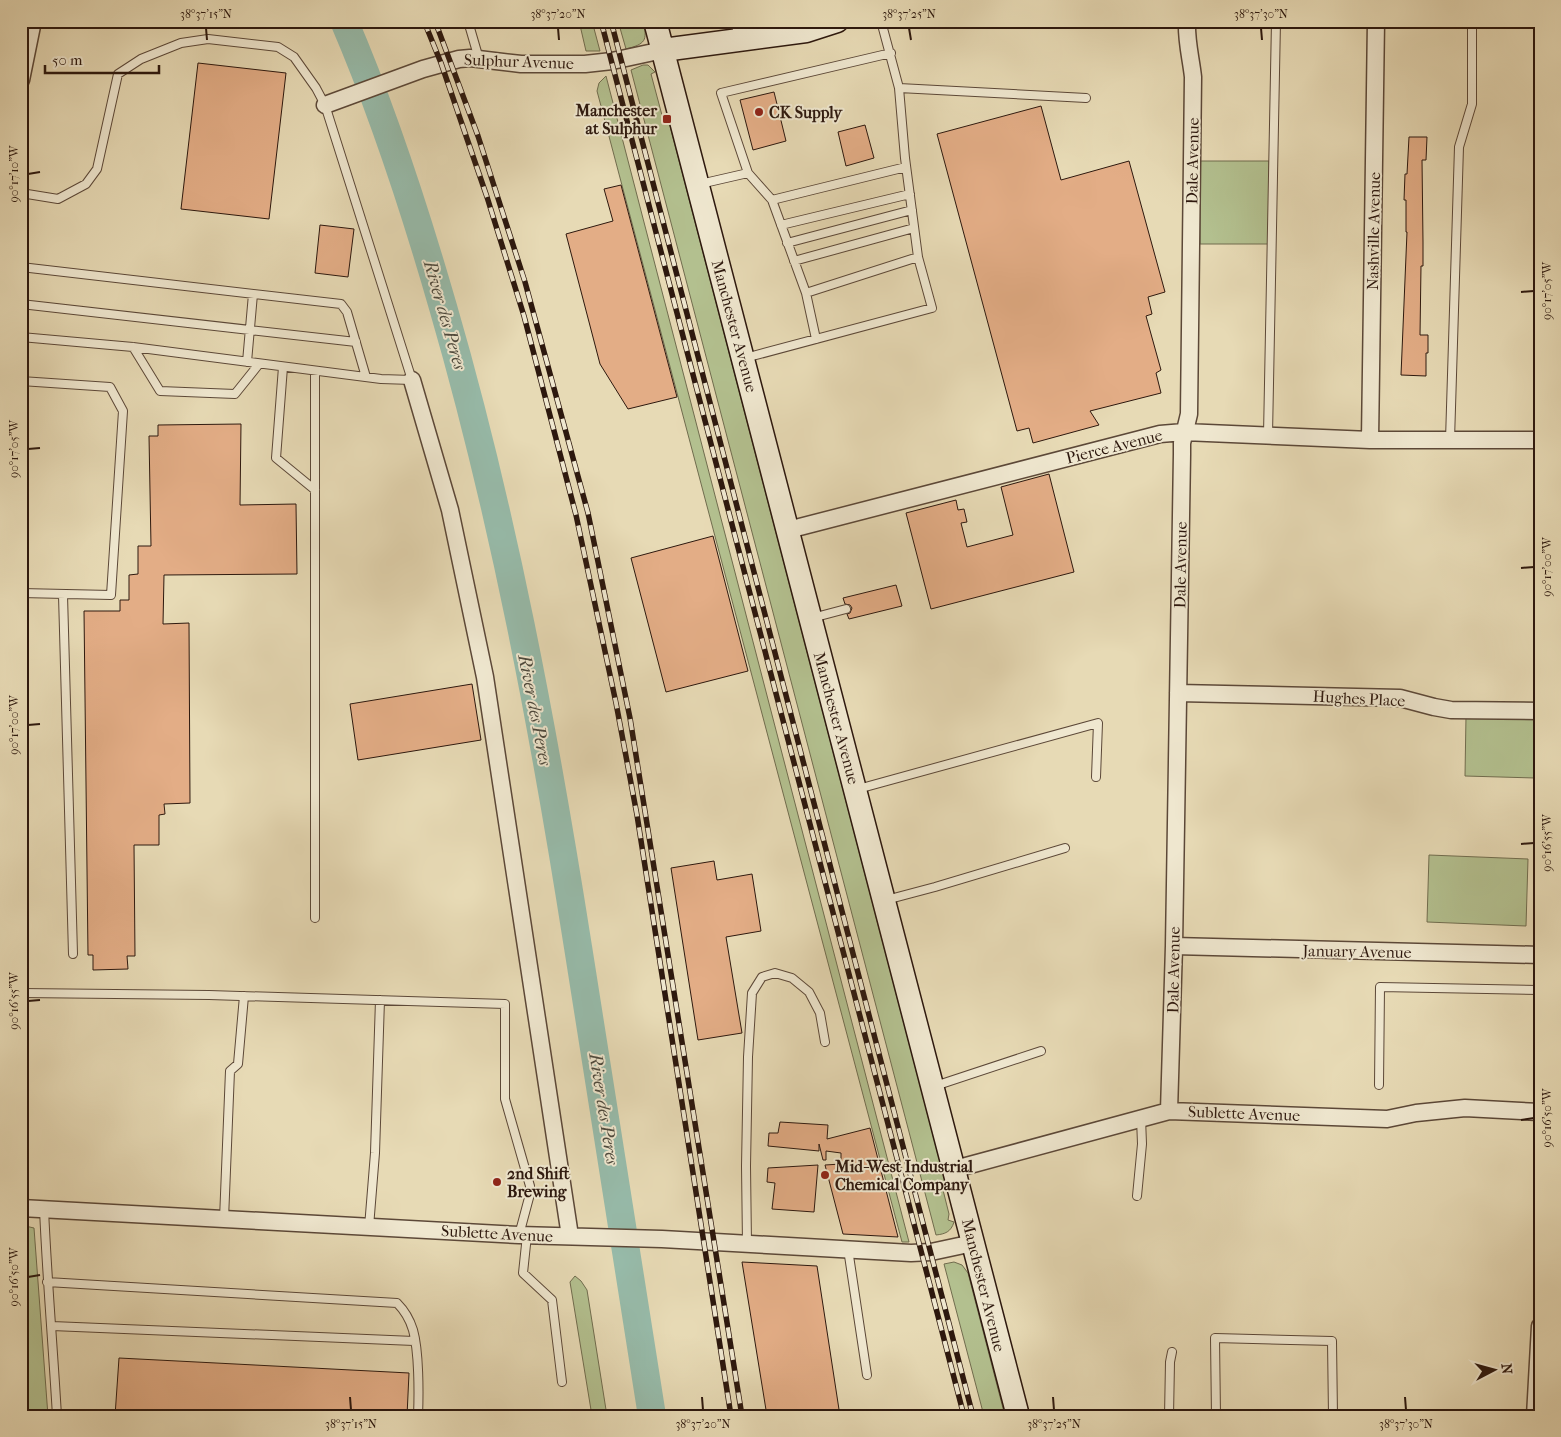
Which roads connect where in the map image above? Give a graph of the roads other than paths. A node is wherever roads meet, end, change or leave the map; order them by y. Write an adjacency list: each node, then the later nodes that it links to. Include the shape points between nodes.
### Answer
1 (33, 21): 14 (street)
2 (466, 21): 13 (lane)
3 (655, 21): 11 (main road, Manchester Avenue)
4 (837, 21): 10 (main road, Sulphur Avenue, via 806,31)
5 (881, 21): 12 (lane)
6 (1187, 21): 47 (street, Dale Avenue, via 1187,45 1193,77 1190,414)
7 (1276, 21): 48 (lane)
8 (1376, 21): 49 (street, Nashville Avenue)
9 (1472, 21): 50 (lane, via 1472,104 1459,147)
10 (737, 31): 11 (main road, Sulphur Avenue)
11 (663, 50): 13 (street, Sulphur Avenue, via 592,63 522,64); 20 (main road, Manchester Avenue)
12 (891, 54): 15 (lane); 19 (lane, via 721,93)
13 (479, 59): 17 (street, Sulphur Avenue, via 459,58)
14 (21, 80)
15 (899, 88): 16 (lane); 18 (lane)
16 (1086, 98)
17 (325, 105): 21 (lane, via 294,57 278,47 208,39 180,43 141,59 118,74 97,169 86,184 58,199); 45 (lane)
18 (906, 167): 22 (lane); 23 (lane)
19 (748, 173): 20 (lane); 23 (lane)
20 (698, 184): 39 (main road, Manchester Avenue)
21 (21, 193)
22 (910, 194): 24 (lane); 25 (lane)
23 (772, 200): 25 (lane)
24 (912, 210): 26 (lane); 27 (lane)
25 (781, 225): 27 (lane)
26 (914, 228): 28 (lane); 29 (lane)
27 (787, 243): 29 (lane)
28 (918, 258): 31 (lane); 36 (lane, via 932,308)
29 (794, 261): 31 (lane)
30 (21, 267): 32 (lane)
31 (806, 293): 36 (lane)
32 (253, 294): 34 (lane); 37 (lane, via 341,304 347,312)
33 (21, 304): 34 (lane)
34 (250, 330): 37 (lane); 40 (lane)
35 (21, 337): 38 (lane)
36 (816, 339): 39 (lane)
37 (356, 342): 44 (lane)
38 (132, 347): 40 (lane); 41 (lane, via 160,391 235,394)
39 (743, 358): 53 (main road, Manchester Avenue)
40 (247, 362): 41 (lane)
41 (259, 364): 42 (lane)
42 (283, 367): 43 (lane); 52 (lane, via 276,458)
43 (315, 371): 44 (lane); 52 (lane)
44 (366, 377): 45 (lane)
45 (412, 380): 86 (street, via 450,510 485,676)
46 (21, 381): 55 (lane, via 110,387 123,411 111,595)
47 (1184, 432): 48 (street, Pierce Avenue); 53 (street, Pierce Avenue, via 1160,434); 58 (street, Dale Avenue)
48 (1268, 435): 49 (street, Pierce Avenue)
49 (1370, 440): 50 (street, Pierce Avenue)
50 (1450, 440): 51 (street, Pierce Avenue)
51 (1540, 440)
52 (315, 490): 64 (lane)
53 (788, 530): 57 (main road, Manchester Avenue)
54 (21, 593): 55 (lane)
55 (63, 595): 66 (lane)
56 (846, 609): 57 (lane)
57 (811, 618): 61 (main road, Manchester Avenue)
58 (1178, 693): 59 (street, Hughes Place, via 1400,698 1451,710); 65 (street, Dale Avenue)
59 (1540, 711)
60 (1096, 777): 61 (lane, via 1098,723)
61 (856, 790): 63 (main road, Manchester Avenue)
62 (1065, 848): 63 (lane)
63 (884, 900): 75 (main road, Manchester Avenue)
64 (315, 918)
65 (1174, 946): 67 (street, January Avenue); 76 (street, Dale Avenue)
66 (72, 954)
67 (1540, 955)
68 (1540, 990): 74 (lane, via 1380,986)
69 (21, 993): 70 (lane)
70 (244, 996): 71 (lane); 83 (lane, via 238,1064 230,1070)
71 (380, 1000): 84 (lane, via 375,1153); 85 (lane, via 505,1004 505,1099 530,1186)
72 (825, 1042): 88 (lane, via 820,1013 809,992 792,978 775,973 762,977 752,993 748,1057)
73 (1041, 1051): 75 (lane)
74 (1379, 1085)
75 (933, 1086): 79 (main road, Manchester Avenue)
76 (1169, 1111): 77 (street, Sublette Avenue, via 1387,1119 1465,1108); 78 (street, Sublette Avenue)
77 (1540, 1112)
78 (1142, 1118): 79 (street, Sublette Avenue); 80 (lane)
79 (955, 1169): 87 (main road, Manchester Avenue)
80 (1136, 1196)
81 (21, 1208): 82 (street, Sublette Avenue)
82 (44, 1209): 83 (street, Sublette Avenue); 90 (lane)
83 (224, 1220): 84 (street, Sublette Avenue)
84 (368, 1227): 85 (street, Sublette Avenue)
85 (523, 1235): 86 (street, Sublette Avenue); 96 (lane, via 523,1273 552,1300)
86 (578, 1237): 88 (street, Sublette Avenue)
87 (973, 1243): 89 (street, Sublette Avenue, via 921,1253); 99 (main road, Manchester Avenue)
88 (747, 1244): 89 (street, Sublette Avenue)
89 (848, 1249): 95 (lane)
90 (47, 1282): 91 (lane); 93 (lane, via 397,1303 413,1330)
91 (52, 1326): 93 (lane); 97 (lane)
92 (1540, 1326): 103 (street)
93 (414, 1341): 98 (lane)
94 (1172, 1352): 100 (lane)
95 (867, 1375)
96 (562, 1382)
97 (58, 1416)
98 (418, 1416)
99 (1018, 1416)
100 (1168, 1416)
101 (1216, 1416): 102 (lane, via 1214,1338 1332,1341)
102 (1333, 1416)
103 (1535, 1416)

